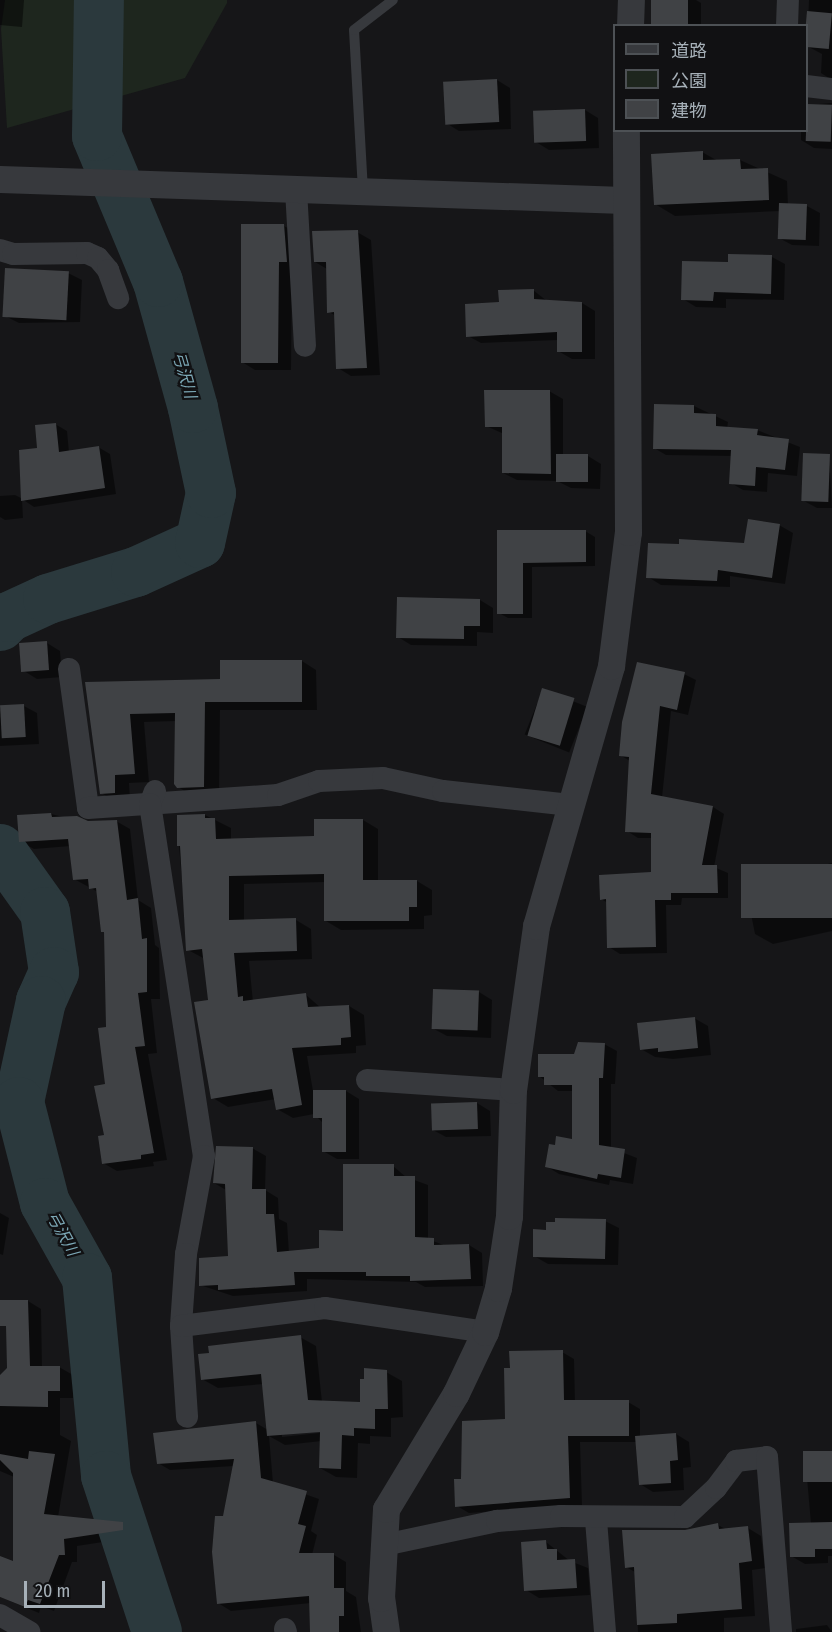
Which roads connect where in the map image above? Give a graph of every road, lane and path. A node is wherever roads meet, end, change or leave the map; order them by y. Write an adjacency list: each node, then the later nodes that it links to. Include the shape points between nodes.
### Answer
1 (393, 0): 11 (lane, via 354,30)
2 (631, 0): 4 (street)
3 (788, 0): 5 (street)
4 (630, 24)
5 (787, 24)
6 (808, 86): 7 (street)
7 (832, 89)
8 (627, 132): 12 (street)
9 (0, 179): 10 (street)
10 (296, 190): 11 (street); 15 (street)
11 (363, 191): 12 (street)
12 (624, 200): 18 (street, via 627,543 611,666)
13 (0, 250): 14 (street, via 13,254 87,253 98,258 108,270)
14 (118, 298)
15 (305, 346)
16 (69, 669): 17 (street, via 88,808)
17 (153, 798): 18 (street, via 278,795 318,781 383,778 443,791); 21 (street, via 204,1156 186,1254)
18 (570, 805): 20 (street, via 536,926)
19 (367, 1080): 20 (street)
20 (513, 1089): 22 (street, via 509,1216 498,1288)
21 (181, 1326): 22 (street, via 325,1308); 23 (street)
22 (485, 1332): 25 (street, via 456,1393 386,1509)
23 (187, 1417)
24 (596, 1520): 25 (street, via 561,1516 498,1521); 29 (street); 30 (street, via 685,1517 716,1488 736,1461 766,1457)
25 (384, 1545): 28 (street, via 381,1598)
26 (0, 1615): 27 (street)
27 (29, 1632)
28 (386, 1632)
29 (605, 1632)
30 (781, 1632)

